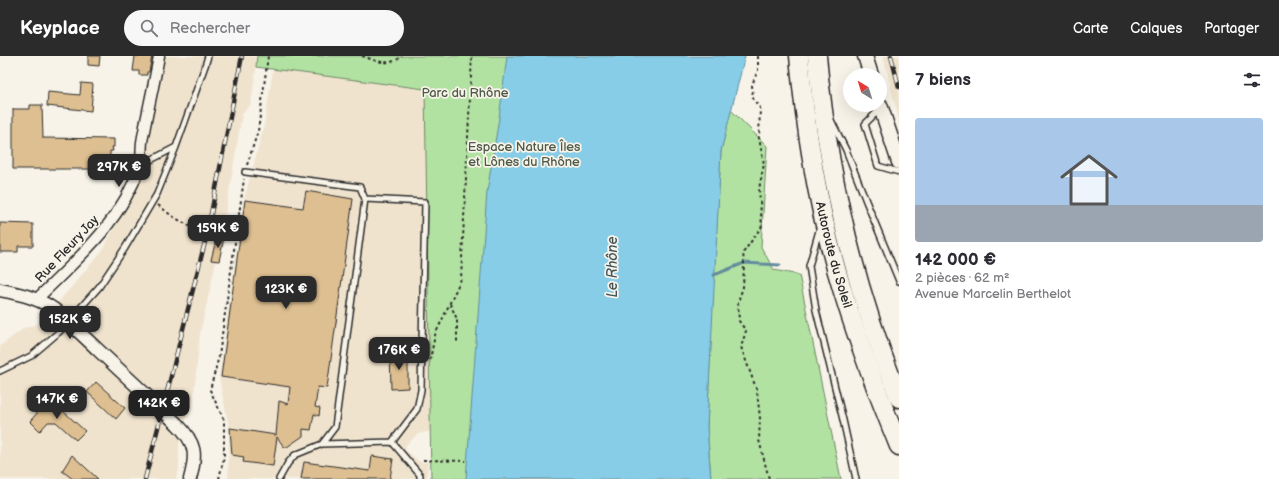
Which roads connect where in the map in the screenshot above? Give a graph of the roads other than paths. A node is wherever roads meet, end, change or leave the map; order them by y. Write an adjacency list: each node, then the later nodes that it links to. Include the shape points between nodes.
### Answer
1 (160, 56): 12 (street, Rue Fleury Jay, via 142,143)
2 (208, 56): 10 (lane)
3 (798, 56): 16 (highway, Autoroute du Soleil, via 806,123)
4 (817, 56): 7 (highway, Autoroute du Soleil)
5 (865, 56): 6 (main road)
6 (869, 68)
7 (821, 99): 17 (lane, via 846,150); 21 (highway, Autoroute du Soleil, via 850,249 871,321)
8 (875, 112): 14 (lane, via 865,124 878,166)
9 (882, 112): 11 (main road)
10 (176, 147): 12 (lane); 20 (lane, via 157,194 99,287 59,332 31,356)
11 (899, 162)
12 (140, 165): 19 (street, Rue Fleury Jay, via 118,213 93,244)
13 (245, 172): 15 (lane, via 360,187)
14 (899, 172)
15 (366, 199): 22 (lane, via 425,202 421,390 417,409); 23 (lane, via 335,427)
16 (823, 216): 24 (highway, Autoroute du Soleil, via 856,334); 28 (lane, via 809,266 816,310)
17 (899, 281)
18 (0, 290): 19 (street)
19 (37, 300): 25 (street, bridge, via 60,314 190,438 194,451)
20 (0, 372)
21 (899, 398)
22 (392, 442): 23 (lane); 27 (lane, via 420,475)
23 (322, 444): 26 (lane, via 295,455)
24 (899, 446)
25 (190, 479)
26 (280, 479)
27 (420, 479)
28 (856, 479)

